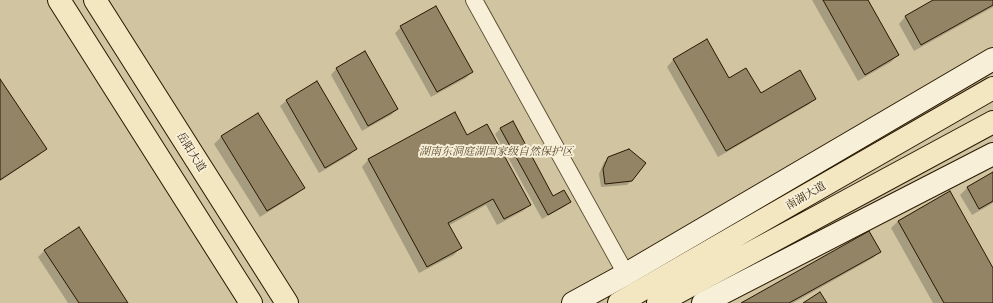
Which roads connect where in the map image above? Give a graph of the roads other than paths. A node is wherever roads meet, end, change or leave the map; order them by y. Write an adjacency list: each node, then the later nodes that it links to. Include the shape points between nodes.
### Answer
1 (59, 0): 9 (main road)
2 (94, 0): 10 (main road, 岳阳大道)
3 (474, 0): 8 (street)
4 (993, 59): 8 (main road)
5 (993, 88): 12 (main road, 南湖大道)
6 (993, 122): 13 (main road, 南湖大道)
7 (993, 154): 14 (main road)
8 (626, 274): 11 (main road)
9 (251, 303)
10 (286, 303)
11 (573, 303)
12 (619, 303)
13 (658, 303)
14 (703, 303)

